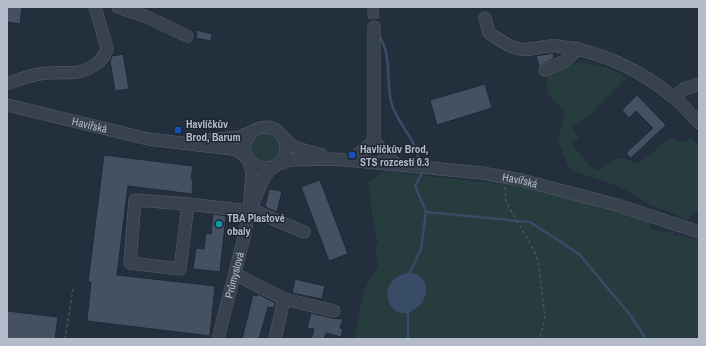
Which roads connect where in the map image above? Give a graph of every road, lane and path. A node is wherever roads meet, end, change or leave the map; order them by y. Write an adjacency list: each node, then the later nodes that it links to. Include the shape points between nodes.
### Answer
1 (118, 7): 5 (street, via 145,16)
2 (98, 9): 8 (street, via 107,48 102,59 91,68 72,74 39,74)
3 (485, 18): 6 (street, via 489,33 508,46 520,50 548,45)
4 (374, 27): 15 (street)
5 (187, 36)
6 (578, 49): 7 (street, via 565,61); 10 (street, via 612,60 641,74)
7 (545, 70)
8 (7, 84)
9 (699, 84): 10 (street, via 684,89)
10 (674, 97): 12 (street)
11 (7, 104): 16 (street, Havířská, via 131,136)
12 (699, 123)
13 (251, 132): 14 (street, Havířská, via 269,127 277,130); 16 (street, Havířská, via 229,139); 17 (street, via 245,145)
14 (284, 138): 18 (street, Havířská, via 296,148); 21 (street, via 286,152)
15 (374, 140): 19 (street); 20 (street)
16 (172, 142): 17 (street, Havířská, via 232,149 243,153)
17 (248, 159): 21 (street, Havířská, via 260,168); 24 (street, Průmyslová, via 252,172)
18 (335, 159): 19 (street, Havířská); 21 (street, Havířská, via 286,160)
19 (350, 160): 20 (street, Havířská)
20 (395, 164): 22 (street, Havířská)
21 (276, 165): 24 (street, Průmyslová, via 266,174)
22 (504, 177): 26 (street, Havířská, via 617,205); 34 (path, via 506,202 538,260 545,318)
23 (188, 204): 23 (street, via 135,200 130,262 180,269); 24 (street)
24 (249, 211): 25 (street); 27 (street, Průmyslová)
25 (304, 232)
26 (699, 232)
27 (235, 274): 29 (street); 32 (street, Průmyslová)
28 (73, 289): 31 (path)
29 (284, 299): 30 (street); 33 (street)
30 (334, 311)
31 (65, 339)
32 (218, 339)
33 (275, 339)
34 (540, 339)

